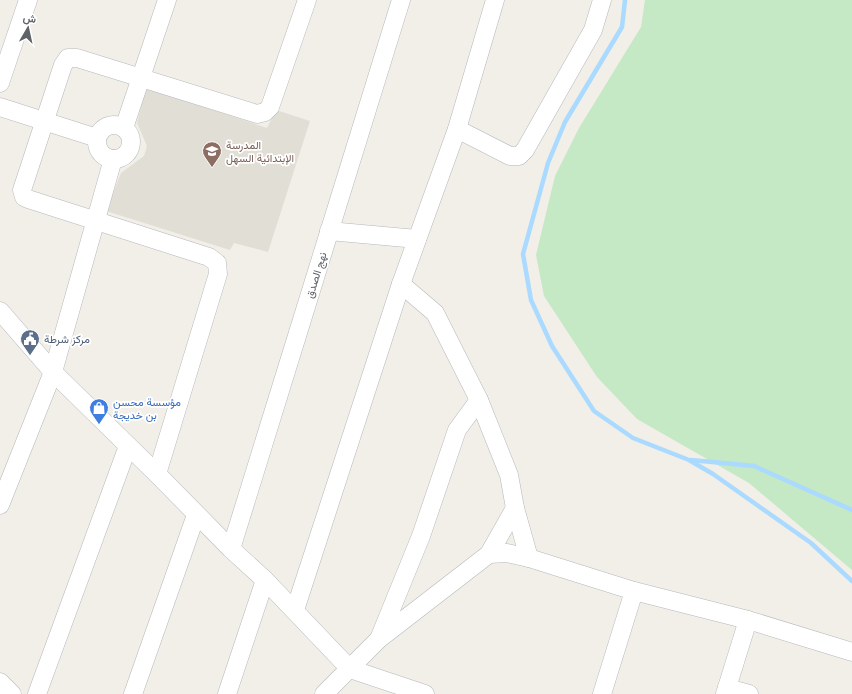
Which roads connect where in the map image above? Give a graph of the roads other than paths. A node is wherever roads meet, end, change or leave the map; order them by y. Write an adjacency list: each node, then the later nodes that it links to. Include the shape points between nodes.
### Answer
1 (28, 0): 8 (street)
2 (167, 0): 7 (street)
3 (307, 0): 7 (street, via 270,107 265,112 249,113)
4 (401, 0): 16 (street, نهج الصدق)
5 (496, 0): 12 (street)
6 (602, 0): 12 (street, via 593,30 525,150 519,156 510,156)
7 (141, 78): 10 (street, via 73,56 68,58 63,65); 11 (street)
8 (0, 83)
9 (0, 107): 10 (street)
10 (45, 121): 13 (street); 15 (street, via 22,194 28,199)
11 (124, 128): 13 (street, via 108,126); 14 (street, via 130,137 130,147 124,156)
12 (457, 129): 17 (street)
13 (97, 138): 14 (street, via 99,150 107,158)
14 (113, 159): 15 (street)
15 (96, 221): 20 (street); 23 (street, via 209,257 214,259 219,269)
16 (329, 231): 17 (street); 27 (street, نهج الصدق)
17 (417, 239): 18 (street)
18 (401, 284): 21 (street, via 435,313); 32 (street)
19 (0, 311): 20 (street)
20 (53, 372): 22 (street); 24 (street)
21 (479, 400): 25 (street, via 509,475); 34 (street, via 457,430 421,536)
22 (128, 446): 23 (street); 41 (street)
23 (157, 474): 26 (street)
24 (0, 502)
25 (515, 508): 28 (street); 29 (street)
26 (196, 515): 27 (street); 42 (street)
27 (230, 549): 30 (street)
28 (489, 554): 29 (street, via 507,553); 34 (street)
29 (529, 558): 31 (street)
30 (265, 580): 32 (street); 43 (street)
31 (634, 591): 33 (street); 46 (street)
32 (295, 610): 36 (street)
33 (748, 620): 35 (street); 39 (street)
34 (379, 639): 36 (street)
35 (852, 652)
36 (350, 669): 38 (street); 44 (street)
37 (0, 682): 40 (street)
38 (397, 690): 45 (street)
39 (726, 691): 47 (street)
40 (12, 694)
41 (37, 694)
42 (133, 694)
43 (227, 694)
44 (324, 694)
45 (425, 694)
46 (602, 694)
47 (749, 694)

